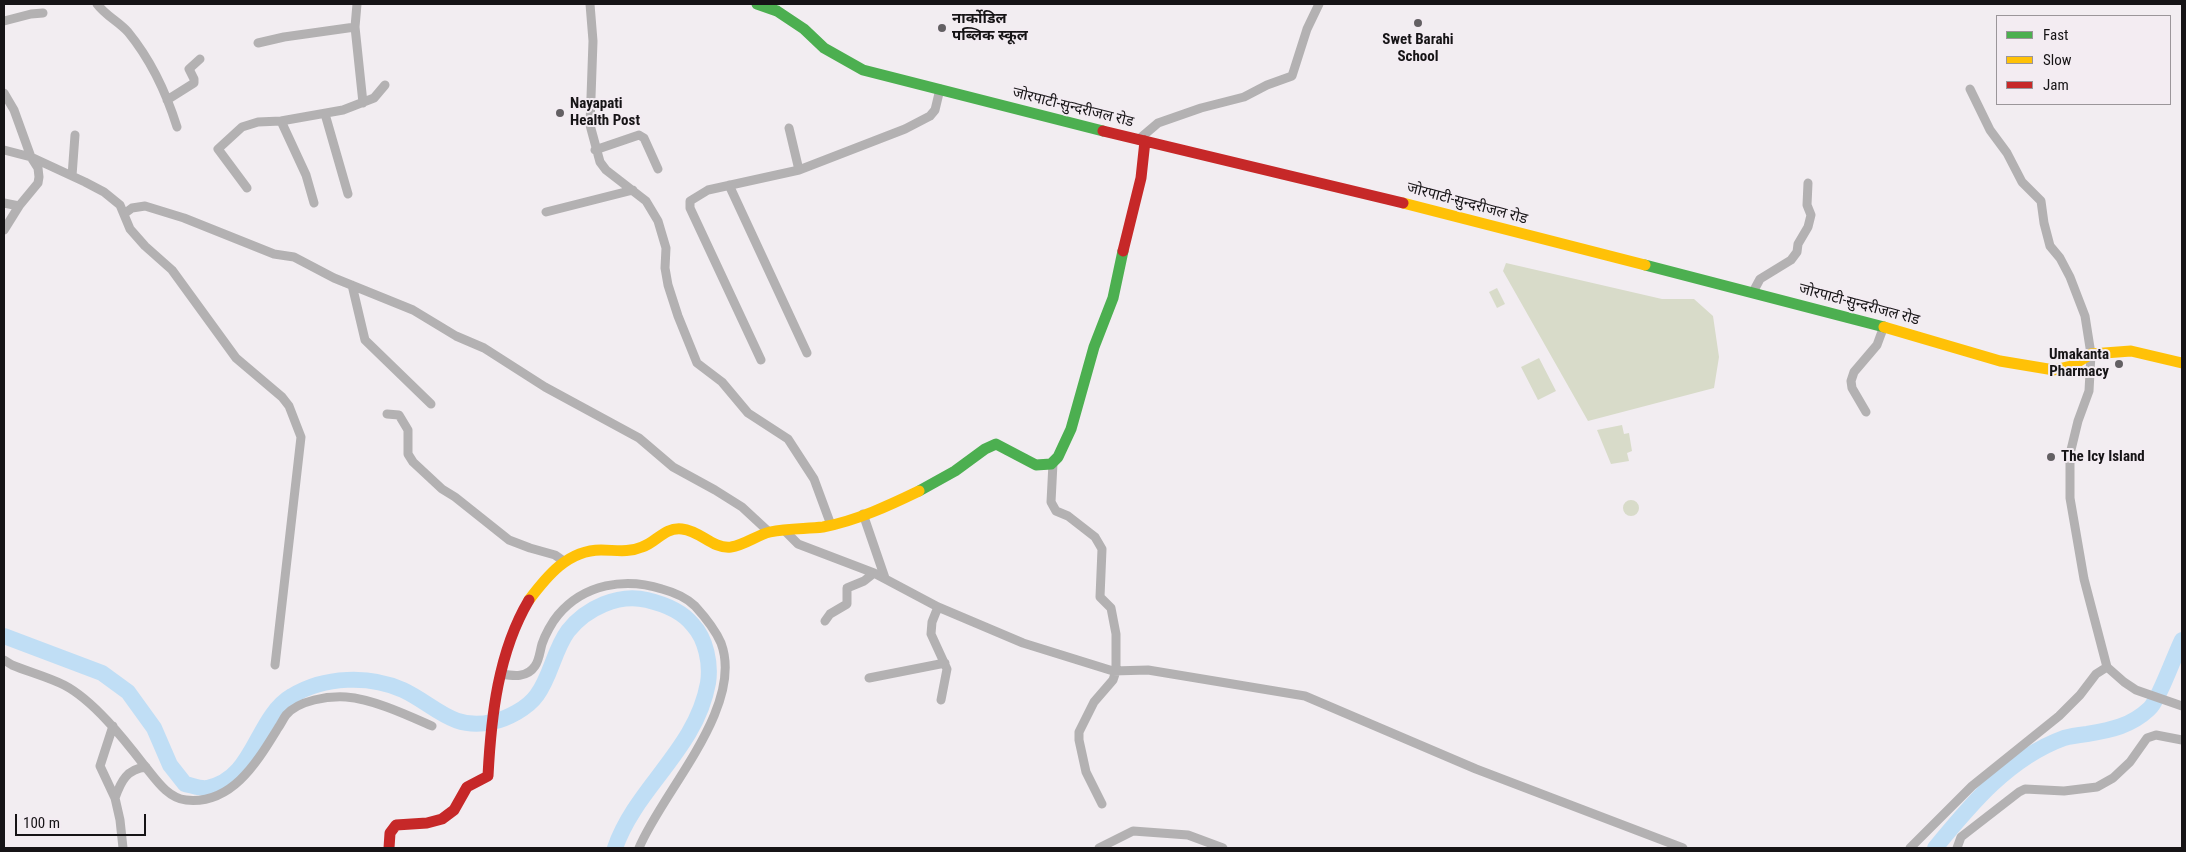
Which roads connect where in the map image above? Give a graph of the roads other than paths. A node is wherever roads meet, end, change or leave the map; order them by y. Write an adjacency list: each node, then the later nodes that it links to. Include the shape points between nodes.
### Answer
1 (97, 4): 15 (street, via 127,31 145,54)
2 (357, 4): 8 (street)
3 (590, 4): 24 (street, via 593,41 590,125)
4 (757, 4): 12 (main road, जोरपाटी-सुन्दरीजल रोड, via 777,11 804,29 824,48 856,66)
5 (1319, 4): 22 (street, via 1292,76 1244,97 1158,123)
6 (43, 13): 7 (street)
7 (4, 21)
8 (355, 27): 9 (street, via 284,36); 16 (street)
9 (258, 43)
10 (200, 60): 15 (street, via 189,69 194,83)
11 (385, 85): 16 (street, via 374,98)
12 (940, 89): 22 (main road, जोरपाटी-सुन्दरीजल रोड); 27 (street, via 936,110 930,116)
13 (1970, 89): 44 (street, via 1990,130 2008,153 2022,182 2041,201 2050,246 2060,258 2079,297)
14 (4, 94): 25 (street, via 14,110)
15 (167, 100): 19 (street)
16 (362, 102): 17 (street)
17 (325, 114): 18 (street); 33 (street)
18 (281, 121): 31 (street, via 258,122 242,127 218,149); 35 (street, via 306,176)
19 (177, 127)
20 (789, 128): 27 (street)
21 (75, 135): 28 (street)
22 (1142, 140): 41 (main road, जोरपाटी-सुन्दरीजल रोड, via 1430,209); 50 (main road, via 1140,183 1113,298 1093,348 1083,391 1060,456)
23 (4, 150): 25 (street)
24 (595, 150): 26 (street, via 639,135 644,138); 32 (street, via 606,170)
25 (31, 157): 28 (street); 36 (street, via 40,177)
26 (658, 168)
27 (799, 170): 30 (street)
28 (72, 176): 38 (street, via 104,192 120,205)
29 (1808, 183): 41 (street, via 1807,205 1811,215 1797,252 1791,260 1760,279)
30 (729, 185): 43 (street); 45 (street, via 701,193 689,205)
31 (247, 188)
32 (633, 190): 37 (street); 52 (street, via 646,201 658,221 666,248 668,285 697,363 722,382 748,412 788,439 814,479)
33 (348, 194)
34 (4, 203): 36 (street)
35 (314, 203)
36 (19, 206): 39 (street)
37 (546, 212)
38 (124, 214): 40 (street, via 132,208 145,206 184,218 274,254 294,257); 62 (street, via 130,229 172,270 236,358 282,397 297,424 301,437)
39 (4, 230)
40 (352, 286): 47 (street, via 365,340); 54 (street, via 413,310 639,438 673,467 742,507)
41 (1753, 292): 42 (main road, जोरपाटी-सुन्दरीजल रोड)
42 (1884, 326): 44 (main road, जोरपाटी-सुन्दरीजल रोड, via 2000,361 2040,369 2062,368); 48 (street, via 1877,345 1850,381)
43 (807, 352)
44 (2091, 354): 46 (main road, जोरपाटी-सुन्दरीजल रोड, via 2130,351); 63 (street, via 2090,391 2070,454 2070,498 2084,580)
45 (760, 360)
46 (2182, 363)
47 (431, 404)
48 (1866, 412)
49 (387, 414): 55 (street, via 399,415 408,430 408,454 442,489 509,540 555,555)
50 (1053, 463): 51 (main road, via 1045,466 1030,462 996,444 954,472); 64 (street, via 1051,502 1056,512 1068,516 1095,536 1102,549 1100,597 1111,608 1116,634)
51 (863, 514): 52 (main road); 57 (street)
52 (831, 525): 53 (main road)
53 (785, 530): 54 (main road); 56 (street, via 798,544)
54 (769, 532): 55 (main road, via 747,543 726,547 714,546 692,530 672,529 646,546 614,552 594,550)
55 (565, 562): 65 (main road, via 549,575 529,601)
56 (874, 573): 57 (street); 59 (street, via 847,588 848,604)
57 (886, 578): 58 (street)
58 (938, 607): 61 (street, via 931,634); 64 (street, via 1023,643)
59 (824, 620)
60 (4, 660): 69 (street, via 65,685)
61 (945, 663): 66 (street); 67 (street, via 947,669)
62 (275, 665)
63 (2107, 667): 68 (street, via 2136,690); 81 (street, via 2096,674 2059,716 1972,786)
64 (1116, 671): 74 (street, via 1113,680 1094,702 1079,732 1086,772); 80 (street, via 1148,670 1305,696 1476,769)
65 (501, 674): 76 (main road, via 494,703 488,776 471,785 445,818 436,822 396,825 391,829); 77 (street, via 518,676 532,669 557,616 582,596 605,585 637,583 655,586 692,603 703,615 721,645 723,690 709,727)
66 (869, 678)
67 (941, 700)
68 (2178, 705)
69 (113, 726): 72 (street); 73 (street, via 100,766)
70 (432, 726): 72 (street, via 365,701 348,697 325,698 303,704 287,714 236,785 205,801 184,800 162,788)
71 (2182, 740): 82 (street, via 2156,735 2147,738 2130,762 2097,787 2064,791 2025,789 1961,837)
72 (146, 767): 73 (street, via 136,768 126,775)
73 (115, 798): 75 (street)
74 (1102, 804)
75 (123, 848)
76 (389, 848)
77 (639, 848)
78 (1099, 848): 79 (street, via 1132,831 1188,835)
79 (1224, 848)
80 (1683, 848)
81 (1910, 848)
82 (1957, 848)

